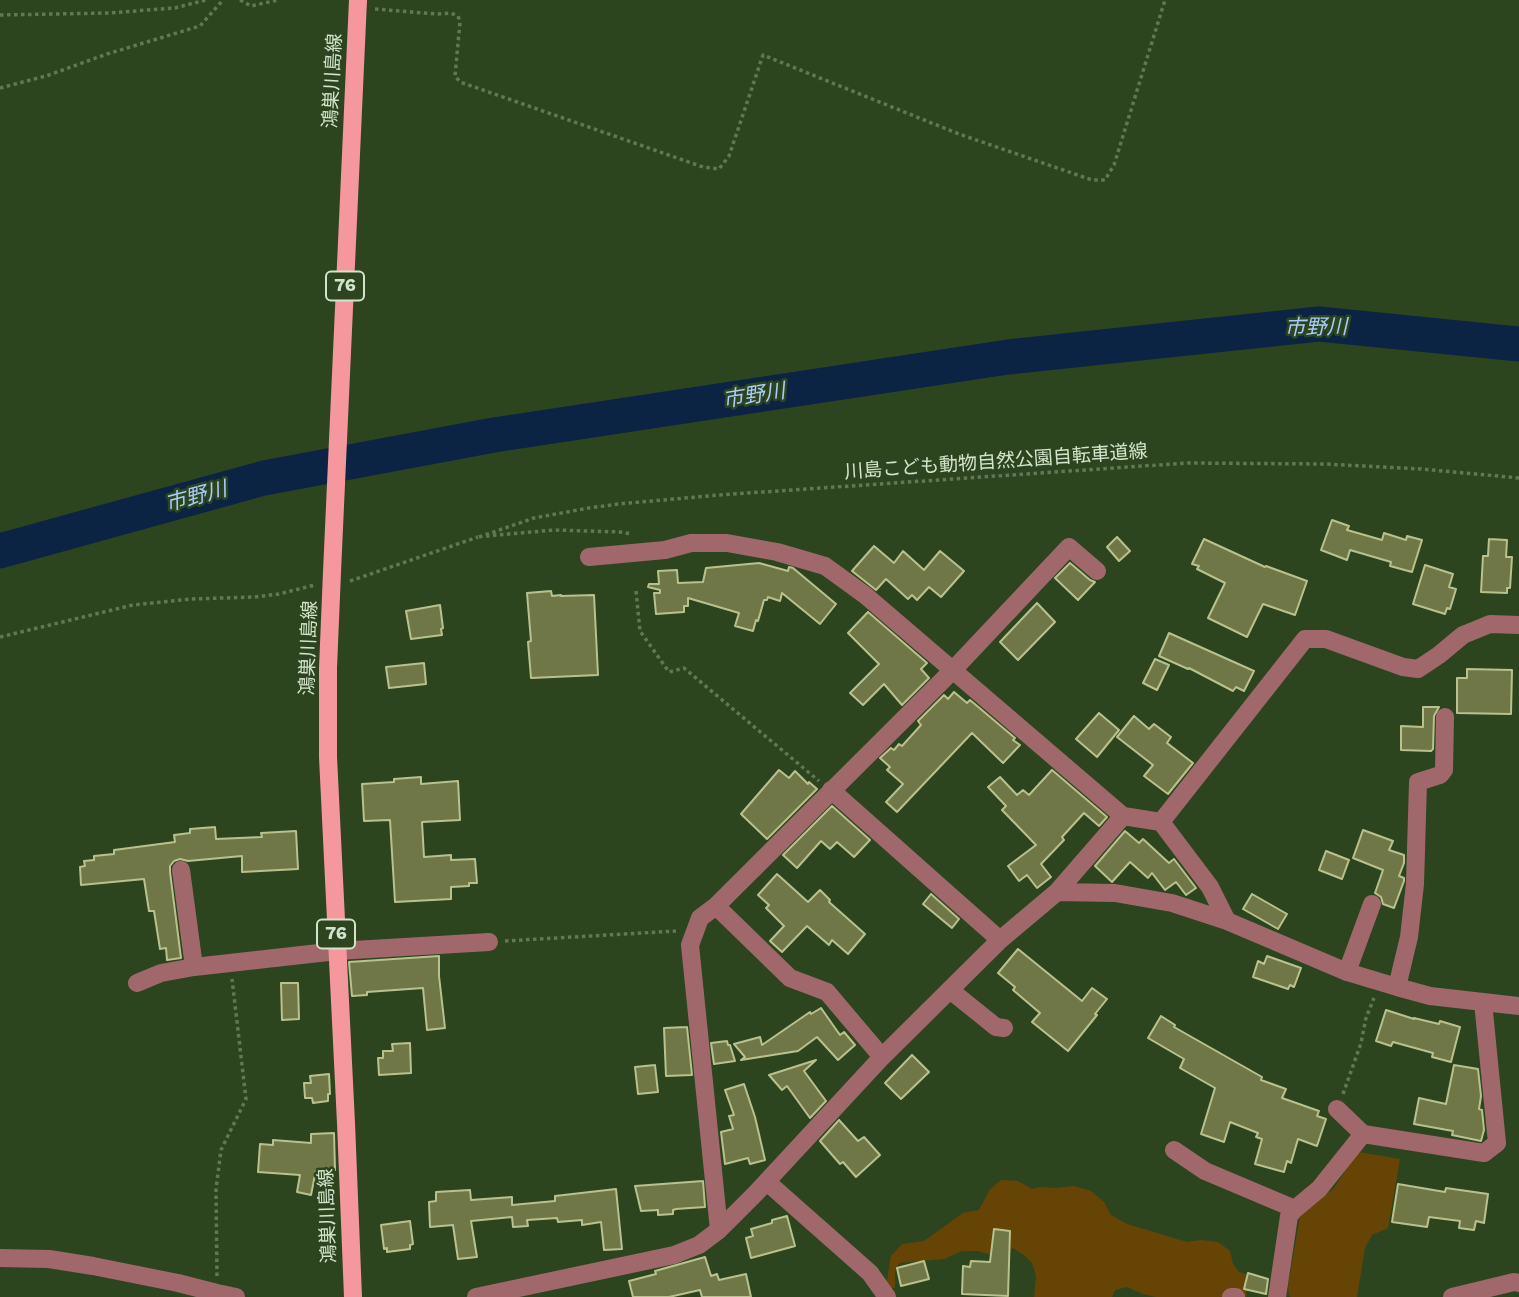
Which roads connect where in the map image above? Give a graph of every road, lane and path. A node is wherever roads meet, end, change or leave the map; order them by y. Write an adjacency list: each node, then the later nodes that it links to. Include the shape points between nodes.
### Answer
1 (206, 0): 7 (path, via 175,8 108,13)
2 (223, 0): 8 (path, via 200,26)
3 (240, 0): 4 (path, via 251,6)
4 (278, 0)
5 (1165, 0): 6 (path, via 1114,165 1105,180 1092,180 959,134 763,55 729,156 719,169 703,167 460,82 455,76 457,16 377,10)
6 (364, 3): 14 (main road, 鴻巣川島線 / 76)
7 (0, 15)
8 (0, 88)
9 (1519, 478): 11 (path, 川島こども動物自然公園自転車道線, via 1311,464 1188,463 639,502 534,518)
10 (643, 535): 11 (path, via 554,530)
11 (479, 537): 14 (path, via 346,582)
12 (589, 557): 18 (street, via 691,543 727,543 825,566)
13 (1097, 571): 18 (street, via 1069,547)
14 (328, 580): 17 (path, via 279,594 147,603); 31 (main road, 鴻巣川島線 / 76, via 328,757)
15 (635, 591): 20 (path, via 640,631 669,671 684,668)
16 (1519, 625): 22 (street, via 1481,627 1418,669 1326,639 1305,639)
17 (0, 636)
18 (953, 670): 20 (street); 21 (street)
19 (1445, 717): 36 (street, via 1444,770 1418,782 1416,884 1409,937)
20 (831, 790): 26 (street); 29 (street)
21 (1123, 816): 22 (street); 24 (street)
22 (1161, 822): 27 (street, via 1210,887)
23 (181, 870): 33 (street)
24 (1057, 892): 27 (street, via 1115,893 1172,903); 29 (street)
25 (1372, 904): 34 (street)
26 (716, 906): 28 (street, via 700,918); 41 (street, via 790,978 827,992)
27 (1227, 922): 34 (street)
28 (695, 929): 30 (path); 47 (street, via 691,945)
29 (1000, 940): 37 (street)
30 (489, 942): 31 (street)
31 (337, 951): 32 (street); 52 (main road, 鴻巣川島線 / 76)
32 (230, 963): 33 (street); 50 (path, via 246,1099 220,1150)
33 (194, 967): 35 (street, via 161,972)
34 (1347, 972): 36 (street)
35 (137, 984)
36 (1389, 984): 38 (street, via 1430,996); 42 (path, via 1366,1018)
37 (950, 990): 40 (street, via 996,1027); 41 (street)
38 (1483, 1002): 39 (street); 43 (street, via 1497,1143 1484,1153)
39 (1519, 1006)
40 (1004, 1028)
41 (883, 1057): 45 (street)
42 (1337, 1109): 43 (street)
43 (1363, 1134): 46 (street, via 1319,1189)
44 (1174, 1150): 46 (street, via 1205,1171)
45 (767, 1182): 47 (street); 54 (street, via 870,1273)
46 (1295, 1209): 55 (street, via 1289,1216)
47 (719, 1230): 53 (street, via 674,1255)
48 (0, 1258): 50 (street, via 93,1266)
49 (1519, 1283): 56 (street)
50 (217, 1293): 51 (street)
51 (236, 1297)
52 (353, 1297)
53 (477, 1297)
54 (887, 1297)
55 (1277, 1297)
56 (1452, 1297)

